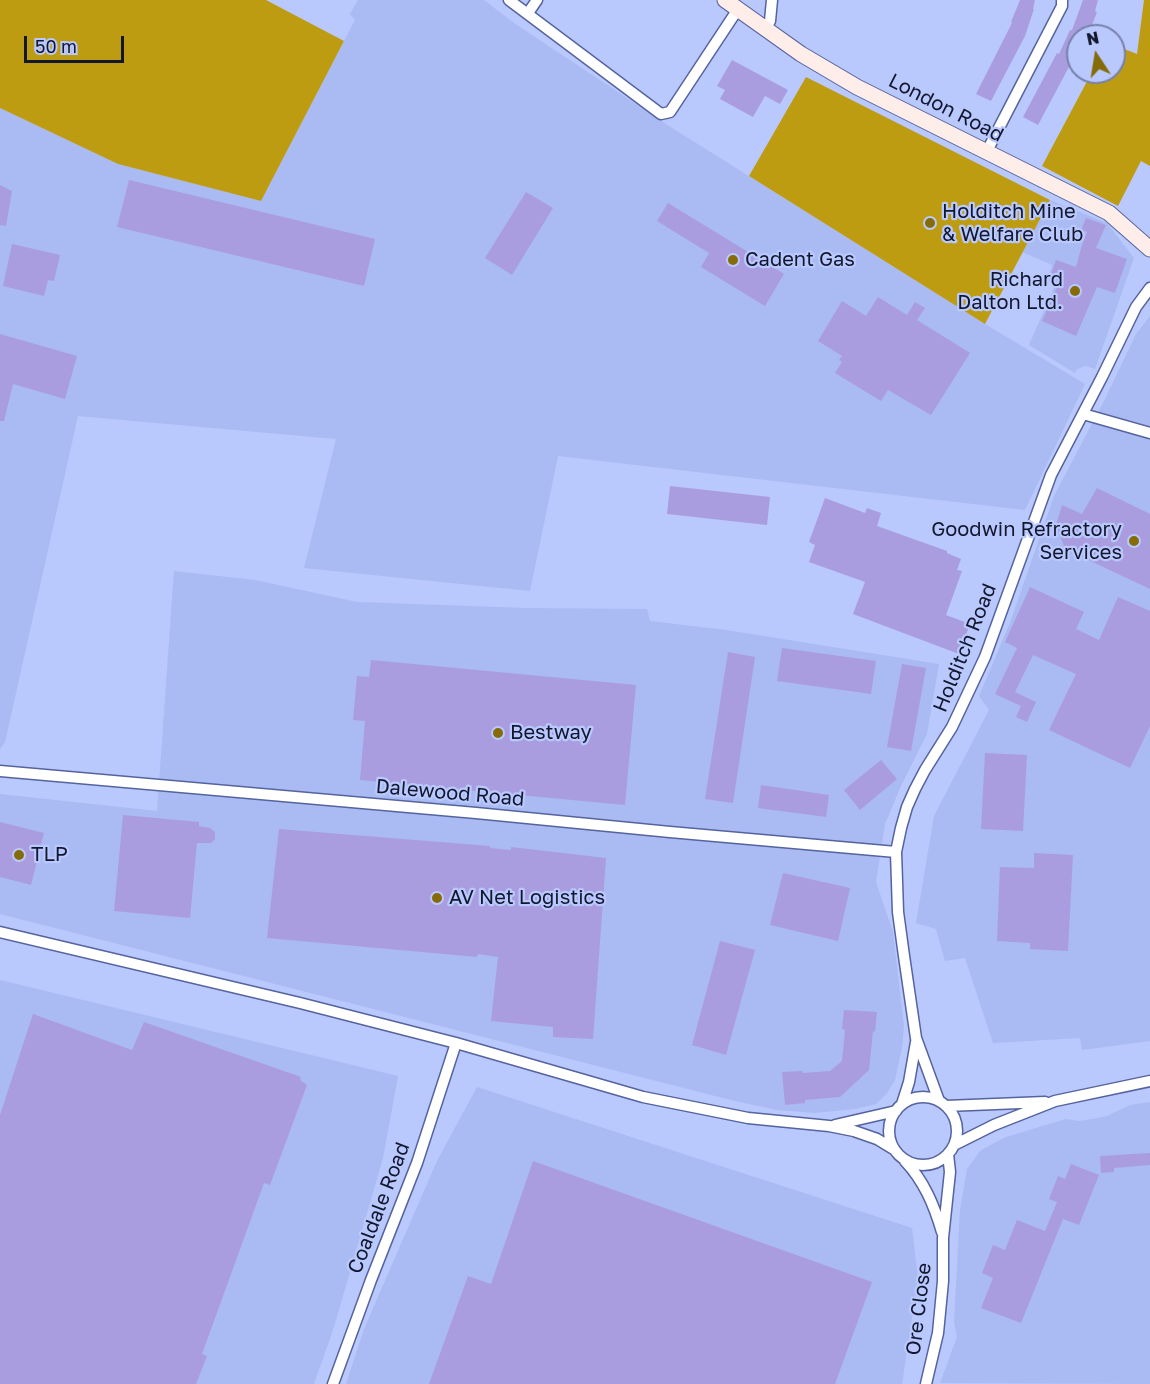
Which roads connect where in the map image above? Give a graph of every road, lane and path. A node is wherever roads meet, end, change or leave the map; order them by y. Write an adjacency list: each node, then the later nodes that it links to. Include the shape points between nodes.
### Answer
1 (509, 0): 6 (street)
2 (537, 0): 6 (street)
3 (772, 0): 7 (street, via 770,21)
4 (1062, 0): 8 (street)
5 (731, 4): 6 (street, via 670,112 661,114); 7 (main road, London Road)
6 (528, 13)
7 (765, 28): 8 (main road, London Road, via 858,87)
8 (987, 151): 9 (main road, London Road, via 1109,213)
9 (1150, 249)
10 (1150, 288): 11 (street, Holditch Road, via 1136,307)
11 (1083, 414): 12 (street); 14 (street, Holditch Road, via 1051,475 985,657 952,727 907,807)
12 (1150, 433)
13 (0, 771): 14 (street, Dalewood Road)
14 (897, 852): 16 (street, Holditch Road, via 898,912)
15 (0, 932): 17 (street)
16 (916, 1038): 20 (street, Holditch Road); 21 (street, Holditch Road, via 911,1072)
17 (456, 1043): 22 (street, via 643,1097 748,1118); 26 (street, Coaldale Road, via 417,1163)
18 (1150, 1081): 19 (street)
19 (1055, 1101): 20 (street); 23 (street, via 994,1125)
20 (943, 1103): 21 (street, via 918,1098); 23 (street, via 957,1126)
21 (899, 1108): 22 (street); 24 (street, via 889,1132)
22 (829, 1126): 24 (street, via 877,1139)
23 (951, 1149): 24 (street, via 935,1162 924,1165); 25 (street, Ore Close)
24 (899, 1154): 25 (street, Ore Close, via 917,1173 934,1206)
25 (943, 1238): 27 (street, Ore Close, via 938,1333)
26 (333, 1384)
27 (926, 1384)

